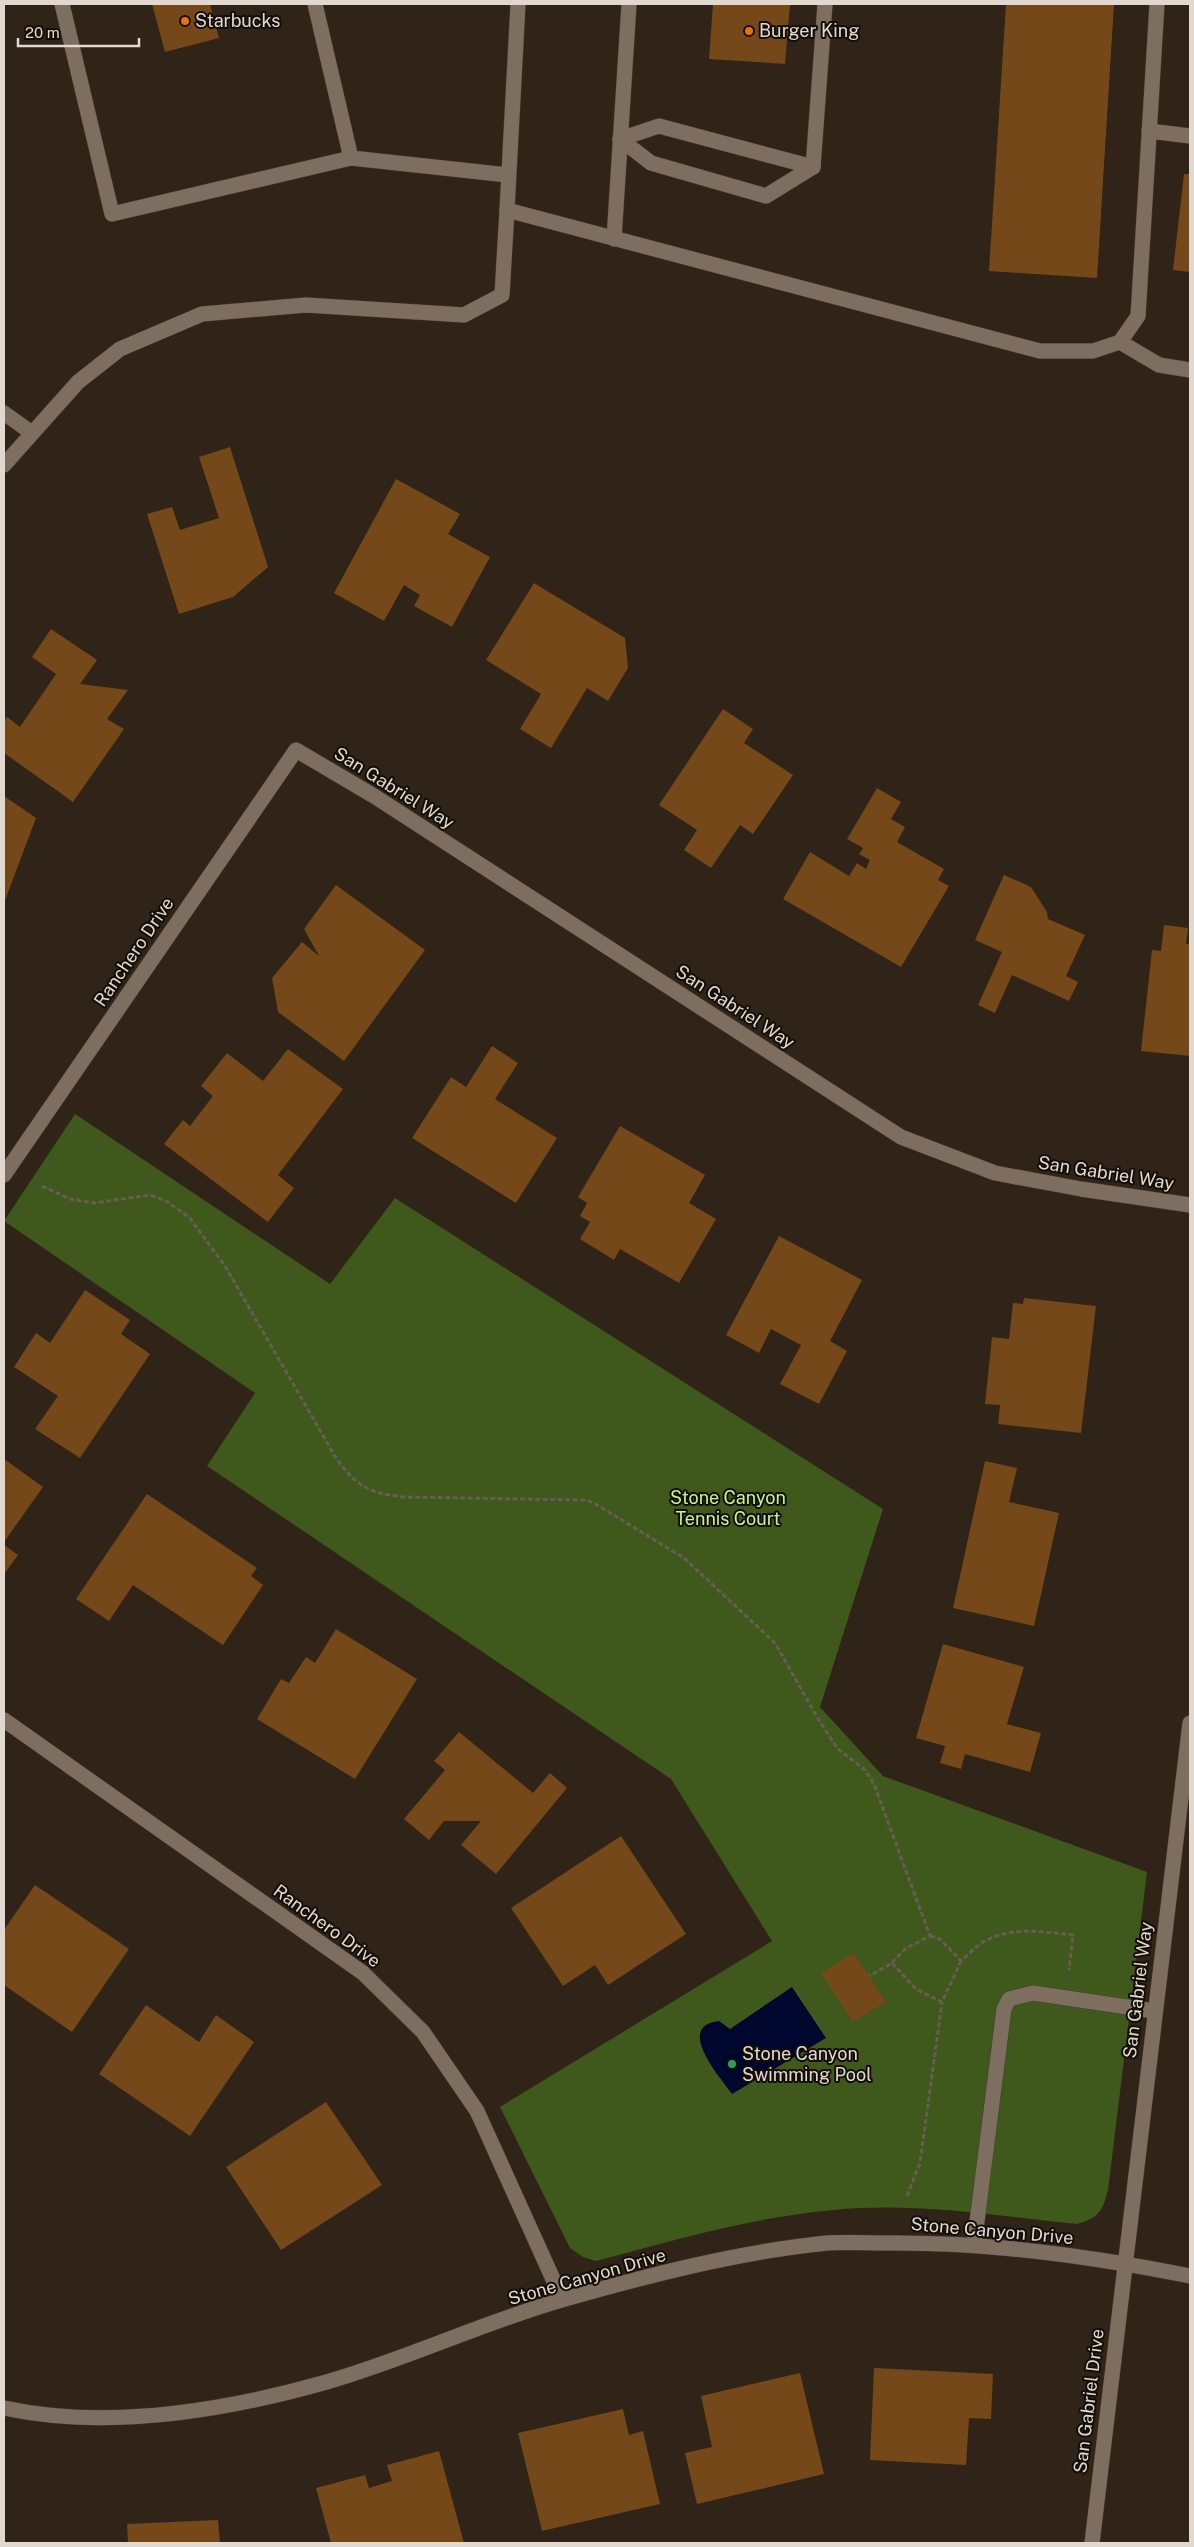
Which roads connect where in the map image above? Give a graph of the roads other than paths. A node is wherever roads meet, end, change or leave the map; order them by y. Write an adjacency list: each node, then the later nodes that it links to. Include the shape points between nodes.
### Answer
1 (62, 4): 10 (street, via 112,214)
2 (315, 4): 10 (street)
3 (518, 4): 12 (street)
4 (629, 4): 9 (street)
5 (825, 4): 11 (street)
6 (1157, 4): 7 (street)
7 (1149, 131): 8 (street); 15 (street, via 1138,316)
8 (1190, 136)
9 (620, 139): 11 (street, via 659,126); 11 (street, via 651,164 766,196); 14 (street)
10 (351, 158): 12 (street)
11 (813, 167)
12 (508, 175): 13 (street)
13 (507, 210): 14 (street); 18 (street, via 502,295 464,316 306,305 202,314 120,349 78,382)
14 (614, 239): 15 (street, via 1040,351 1093,351)
15 (1120, 342): 16 (street, via 1159,365)
16 (1190, 370)
17 (4, 413): 18 (street)
18 (32, 433): 19 (street)
19 (4, 465)
20 (296, 750): 21 (street, Ranchero Drive); 22 (street, San Gabriel Way, via 374,796 901,1137 995,1172)
21 (4, 1175)
22 (1190, 1205)
23 (4, 1720): 29 (street, Ranchero Drive, via 363,1973 424,2032 477,2110)
24 (1190, 1723): 25 (street, San Gabriel Way)
25 (1154, 2012): 26 (street, via 1033,1993 1009,1999 1004,2010); 27 (street, San Gabriel Way)
26 (974, 2245): 27 (street, Stone Canyon Drive); 29 (street, Stone Canyon Drive, via 829,2243 753,2253)
27 (1124, 2262): 28 (street, Stone Canyon Drive); 31 (street, San Gabriel Drive)
28 (1190, 2276)
29 (562, 2299): 30 (street, Stone Canyon Drive, via 323,2383 198,2410 101,2418 34,2414)
30 (4, 2408)
31 (1092, 2543)

